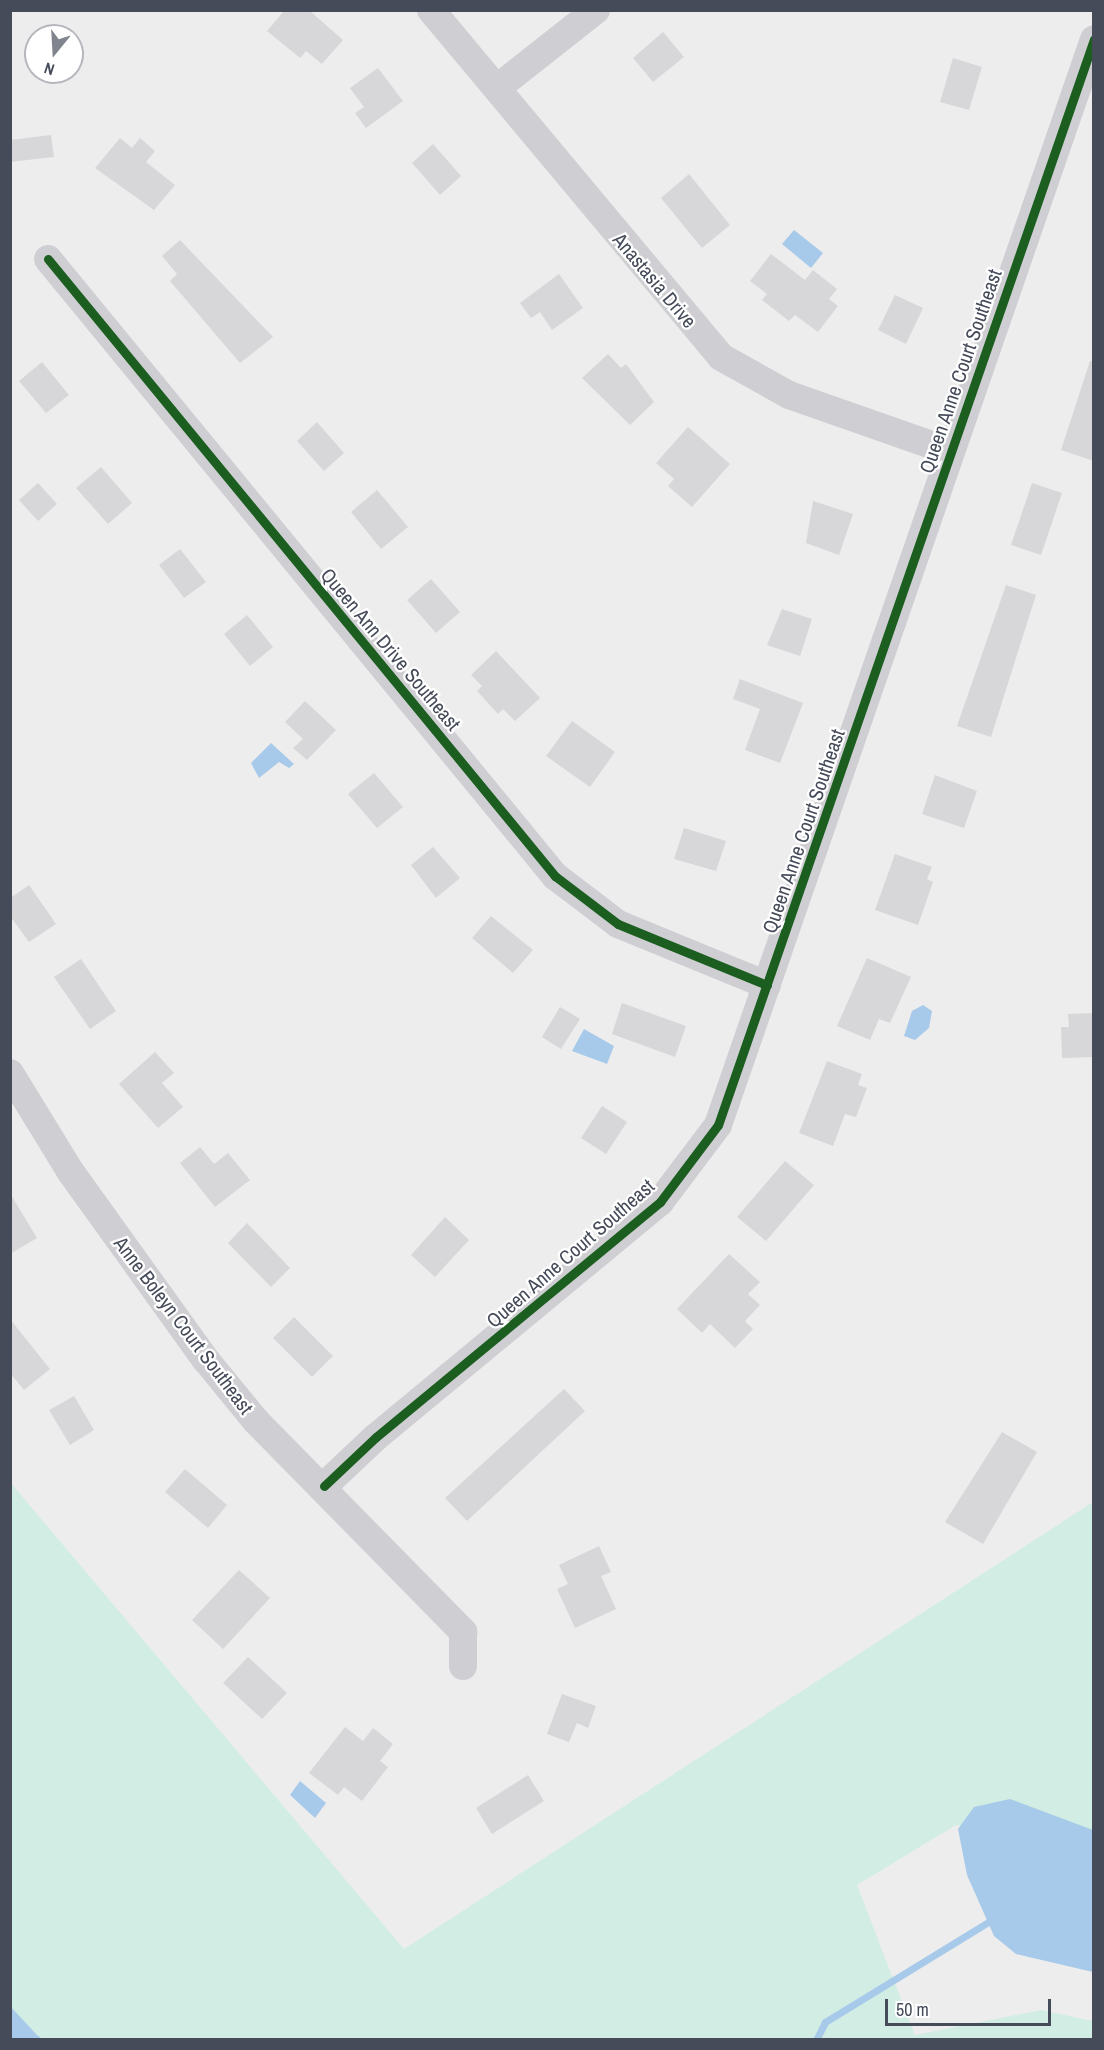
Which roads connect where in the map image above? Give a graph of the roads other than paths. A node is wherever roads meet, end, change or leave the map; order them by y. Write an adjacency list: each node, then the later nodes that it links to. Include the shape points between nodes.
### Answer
1 (431, 10): 4 (street, Anastasia Drive)
2 (596, 10): 4 (street)
3 (1094, 39): 6 (street, Queen Anne Court Southeast)
4 (497, 88): 6 (street, Anastasia Drive, via 721,357 789,395)
5 (48, 259): 7 (street, Queen Ann Drive Southeast, via 555,876 618,924)
6 (949, 451): 7 (street, Queen Anne Court Southeast)
7 (767, 985): 9 (street, Queen Anne Court Southeast, via 718,1125 660,1202 376,1437)
8 (10, 1073): 9 (street, Anne Boleyn Court Southeast, via 70,1171 206,1360 256,1421)
9 (324, 1486): 10 (street, Anne Boleyn Court Southeast, via 463,1632)
10 (463, 1666)

